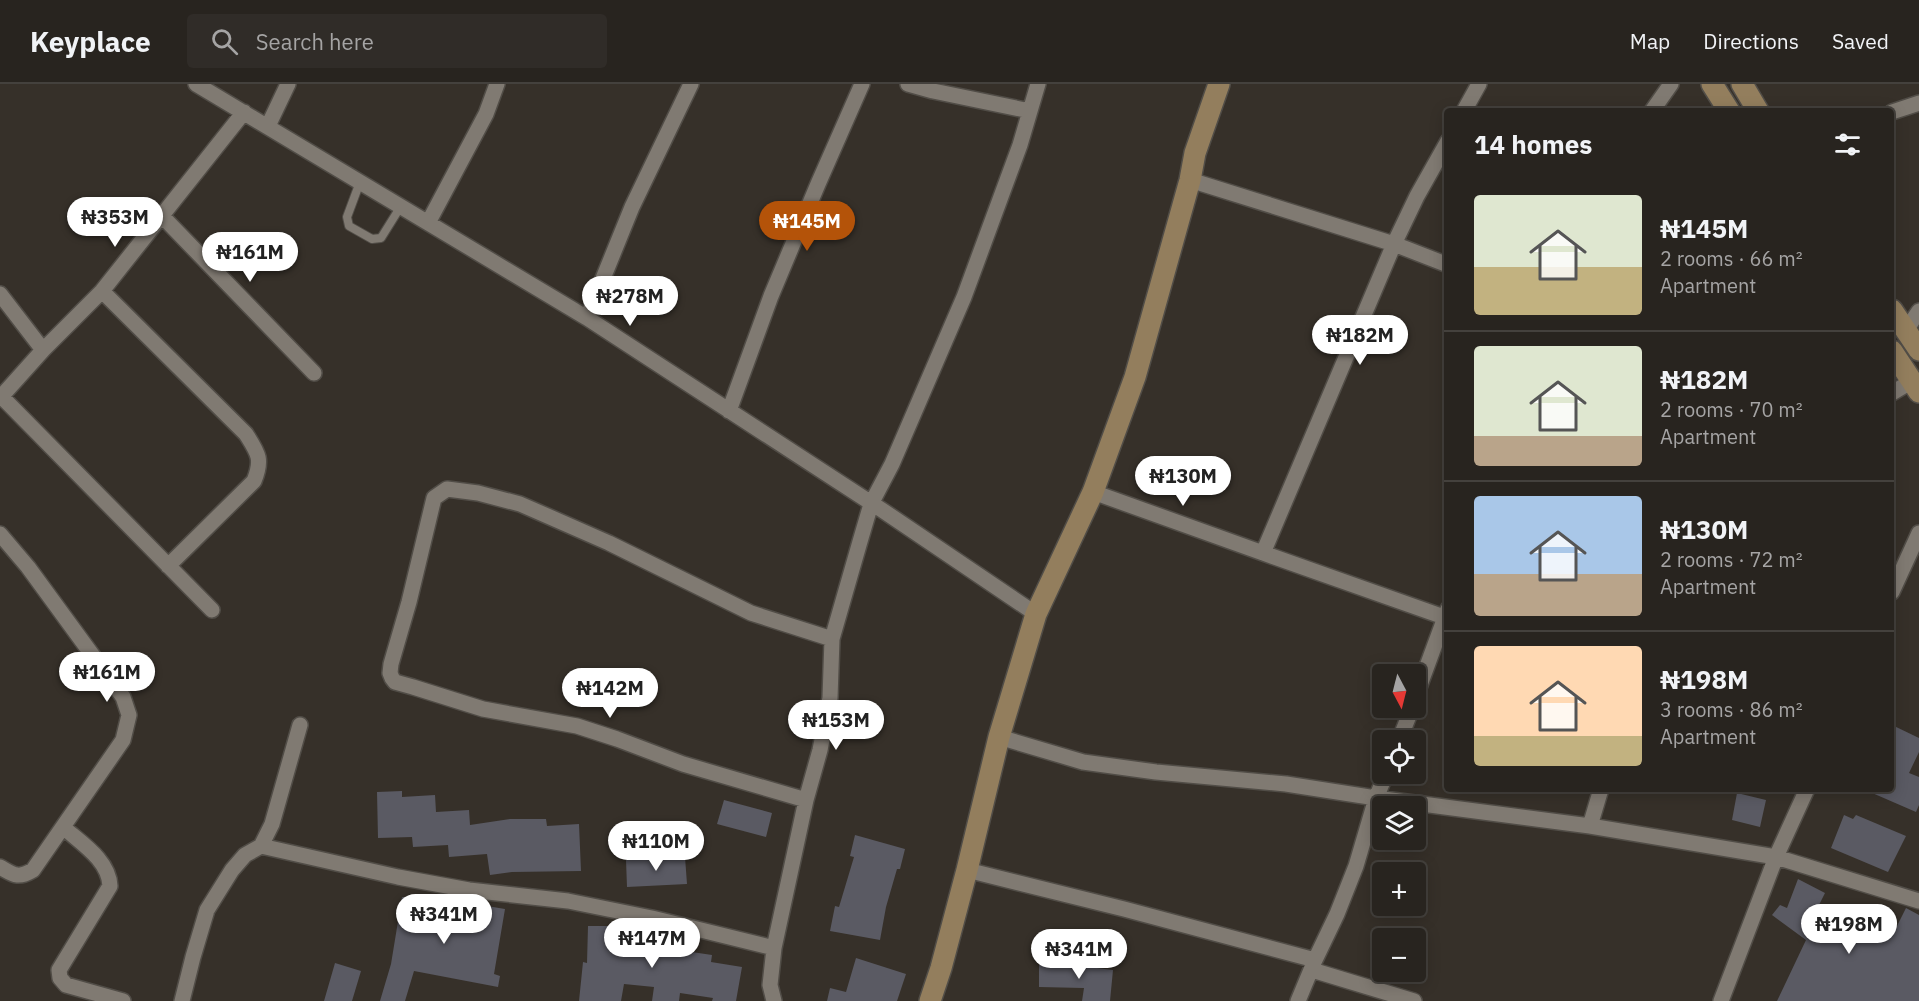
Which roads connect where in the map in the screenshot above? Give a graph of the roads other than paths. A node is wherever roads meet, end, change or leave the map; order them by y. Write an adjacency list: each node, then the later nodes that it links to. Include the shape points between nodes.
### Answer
1 (196, 84): 20 (street)
2 (288, 84): 21 (street)
3 (497, 84): 27 (street, via 486,114)
4 (691, 84): 34 (street, via 632,207)
5 (862, 84): 43 (street, via 771,296)
6 (908, 84): 18 (street)
7 (1038, 84): 18 (street)
8 (1219, 84): 23 (street, via 1195,153)
9 (1479, 84): 14 (street)
10 (1671, 84): 15 (street)
11 (1712, 84): 16 (street)
12 (1742, 84): 17 (street)
13 (1919, 103): 19 (street)
14 (1466, 108)
15 (1654, 108)
16 (1727, 108)
17 (1756, 108)
18 (1029, 111): 45 (street, via 964,297)
19 (1894, 111)
20 (244, 112): 21 (street); 26 (street)
21 (268, 126): 24 (street)
22 (1444, 148): 28 (street)
23 (1190, 180): 28 (street); 44 (street, via 1135,377)
24 (360, 182): 25 (street); 25 (lane, via 347,218 349,226 372,238 381,238)
25 (401, 206): 27 (street)
26 (162, 216): 30 (street); 39 (street)
27 (428, 223): 34 (street)
28 (1394, 244): 29 (street); 48 (street)
29 (1444, 264)
30 (102, 291): 36 (street); 49 (street, via 246,434 258,456 254,481)
31 (0, 294): 36 (street)
32 (1919, 311): 35 (street)
33 (1894, 313): 35 (street)
34 (587, 318): 43 (street)
35 (1906, 330): 37 (street)
36 (44, 350): 42 (street)
37 (1919, 350)
38 (1894, 354): 40 (street)
39 (314, 373)
40 (1915, 386): 41 (street)
41 (1894, 392)
42 (1, 398): 49 (street)
43 (729, 411): 45 (street)
44 (1093, 492): 48 (street); 53 (street)
45 (871, 504): 53 (street); 55 (street)
46 (0, 534): 66 (street, via 123,697 129,715 123,740)
47 (1919, 534): 50 (street)
48 (1263, 553): 52 (street)
49 (168, 566): 51 (street)
50 (1894, 588)
51 (212, 610)
52 (1444, 612)
53 (1036, 614): 58 (street)
54 (1444, 619): 56 (street)
55 (832, 639): 62 (street, via 830,698); 62 (street, via 751,614 609,543 520,504 447,489 434,498 391,664 395,682 483,709 578,726 683,764)
56 (1426, 668)
57 (300, 725): 67 (street, via 272,824)
58 (999, 737): 61 (street, via 1083,762); 70 (street)
59 (1600, 792): 65 (street)
60 (1806, 792): 68 (street)
61 (1372, 797)
62 (806, 800): 72 (street)
63 (1426, 806): 65 (street)
64 (1372, 812): 73 (street, via 1356,866)
65 (1590, 826): 68 (street)
66 (63, 827): 69 (street, via 33,870 15,876); 74 (street, via 103,864 110,876 110,886 59,970 60,978 66,985)
67 (261, 846): 72 (street, via 469,890 568,901); 75 (street, via 245,855 232,870 207,910)
68 (1776, 857): 71 (street); 80 (street)
69 (0, 867)
70 (967, 870): 73 (street, via 1124,909); 77 (street)
71 (1919, 901)
72 (774, 948): 76 (street, via 770,985)
73 (1313, 965): 78 (street); 79 (street)
74 (123, 1001)
75 (182, 1001)
76 (774, 1001)
77 (930, 1001)
78 (1298, 1001)
79 (1414, 1001)
80 (1721, 1001)

